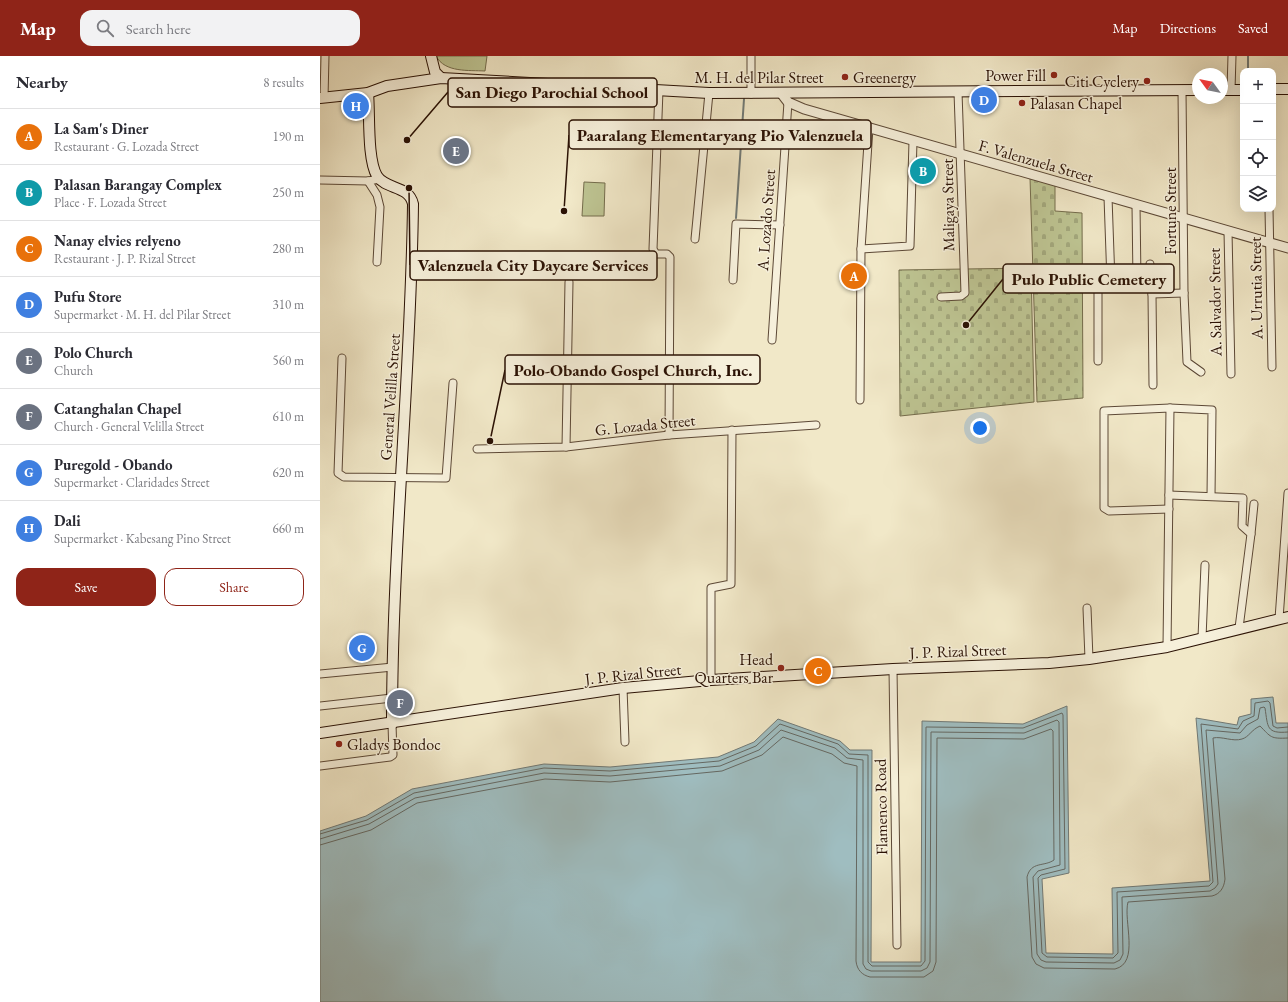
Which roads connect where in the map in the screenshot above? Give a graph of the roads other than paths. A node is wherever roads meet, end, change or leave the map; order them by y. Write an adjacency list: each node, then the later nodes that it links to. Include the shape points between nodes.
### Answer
1 (325, 56): 19 (street)
2 (431, 56): 5 (main road, via 435,72)
3 (751, 56): 18 (street)
4 (1232, 56): 6 (street)
5 (441, 78): 9 (main road, M. H. del Pilar Street); 15 (main road, M. H. del Pilar Street, via 387,86)
6 (1228, 83)
7 (1276, 89): 8 (main road)
8 (1288, 89)
9 (659, 90): 16 (main road, M. H. del Pilar Street); 57 (street, via 653,249 656,254 667,254 670,257)
10 (1182, 90): 11 (main road, M. H. del Pilar Street); 14 (main road, M. H. del Pilar Street); 30 (street, Fortune Street)
11 (1192, 90)
12 (1228, 90): 13 (main road)
13 (1240, 90)
14 (958, 92): 17 (main road, M. H. del Pilar Street); 23 (street, Maligaya Street)
15 (368, 93): 19 (main road, M. H. del Pilar Street); 24 (main road, via 372,162)
16 (709, 93): 18 (main road, M. H. del Pilar Street); 33 (street)
17 (781, 93): 18 (main road, M. H. del Pilar Street); 20 (street, F. Valenzuela Street)
18 (752, 94)
19 (322, 98)
20 (788, 102): 21 (street, F. Valenzuela Street, via 804,110); 31 (street, A. Lozado Street)
21 (868, 128): 22 (street, F. Valenzuela Street); 36 (street)
22 (913, 141): 23 (street, F. Valenzuela Street); 36 (street, via 910,246)
23 (961, 155): 27 (street, F. Valenzuela Street); 44 (street, Maligaya Street, via 965,293 961,296)
24 (380, 179): 26 (street); 60 (main road, General Velilla Street, via 409,195 413,204 412,282)
25 (320, 180): 26 (street)
26 (368, 181): 37 (street, via 377,195 380,207)
27 (1108, 197): 28 (street, F. Valenzuela Street); 47 (street, via 1111,282 1098,286)
28 (1136, 205): 30 (street, F. Valenzuela Street); 40 (street)
29 (1269, 212): 34 (street, A. Urrutia Street)
30 (1184, 218): 32 (street, F. Valenzuela Street); 42 (street, Fortune Street)
31 (780, 225): 39 (street, via 736,224); 45 (street, A. Lozado Street)
32 (1228, 231): 34 (street, F. Valenzuela Street); 50 (street, A. Salvador Street)
33 (695, 239)
34 (1269, 242): 35 (street, F. Valenzuela Street); 48 (street, A. Urrutia Street)
35 (1288, 248)
36 (861, 249): 53 (street)
37 (377, 262)
38 (1150, 264): 43 (street)
39 (733, 280)
40 (1137, 281)
41 (569, 282): 58 (street)
42 (1184, 293): 43 (street); 49 (street, Fortune Street, via 1187,362)
43 (1152, 294): 52 (street)
44 (941, 297)
45 (772, 340)
46 (342, 358): 60 (street, via 338,473 344,477)
47 (1098, 361)
48 (1272, 367)
49 (1201, 372)
50 (1231, 374)
51 (453, 383): 60 (street, via 446,478)
52 (1153, 385)
53 (860, 400)
54 (1170, 408): 62 (street); 63 (street, via 1213,411); 65 (street, via 1107,410 1103,413 1104,508 1109,511)
55 (816, 425): 56 (street, G. Lozada Street)
56 (732, 430): 57 (street, G. Lozada Street); 77 (street, via 731,584 711,588)
57 (669, 435): 58 (street, G. Lozada Street)
58 (566, 447): 59 (street, G. Lozada Street)
59 (477, 449)
60 (400, 477): 74 (main road, General Velilla Street)
61 (1288, 493): 69 (street)
62 (1169, 495): 63 (street); 65 (street)
63 (1211, 496): 66 (street, via 1242,498 1242,526)
64 (1254, 504): 66 (street)
65 (1169, 509): 72 (street)
66 (1251, 534): 70 (street)
67 (1205, 565): 71 (street)
68 (1087, 608): 73 (street)
69 (1283, 618): 70 (main road, J. P. Rizal Street)
70 (1239, 628): 71 (main road, J. P. Rizal Street)
71 (1202, 638): 72 (main road, J. P. Rizal Street)
72 (1167, 647): 73 (main road, J. P. Rizal Street)
73 (1089, 659): 75 (main road, J. P. Rizal Street)
74 (393, 667): 76 (street); 79 (main road, General Velilla Street)
75 (894, 669): 77 (main road, J. P. Rizal Street); 85 (street, Flamenco Road)
76 (320, 674)
77 (711, 680): 78 (main road, J. P. Rizal Street)
78 (623, 688): 81 (main road, J. P. Rizal Street); 83 (street)
79 (392, 698): 80 (street); 81 (main road, General Velilla Street)
80 (320, 706)
81 (392, 724): 82 (main road, J. P. Rizal Street); 84 (street, via 394,750 390,757)
82 (320, 733)
83 (625, 742)
84 (320, 766)
85 (897, 946)

